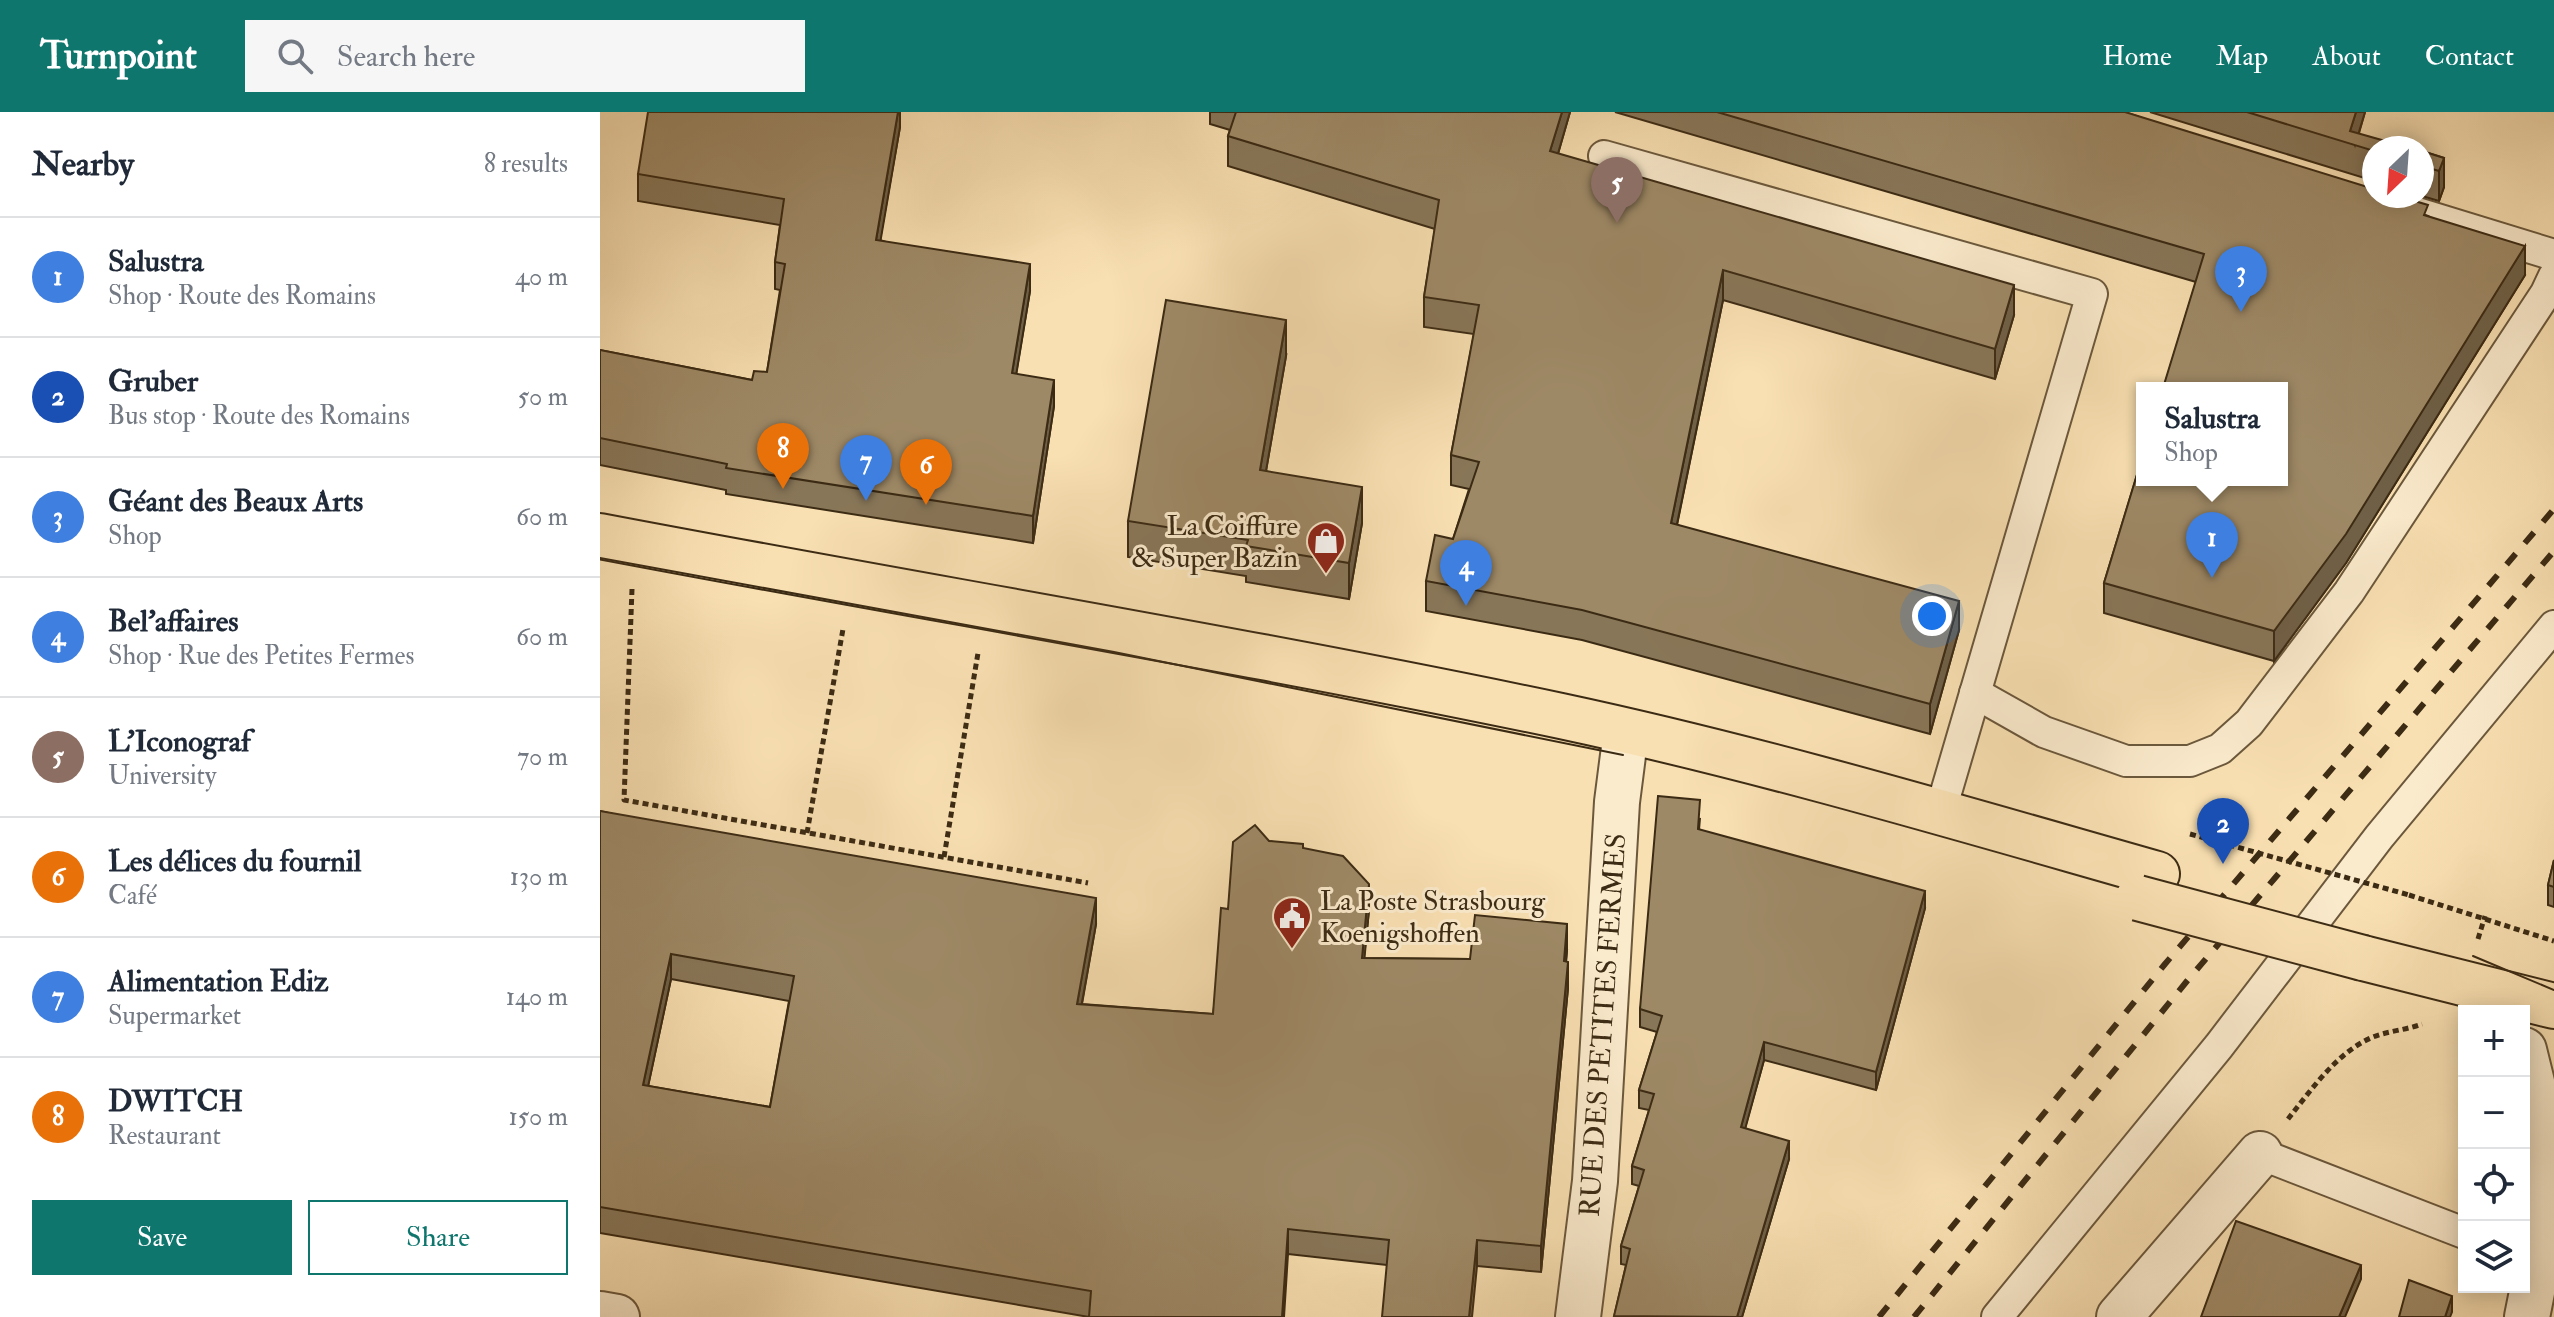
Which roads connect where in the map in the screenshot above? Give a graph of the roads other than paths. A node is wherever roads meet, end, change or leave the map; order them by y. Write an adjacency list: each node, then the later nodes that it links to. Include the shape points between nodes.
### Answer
1 (1604, 156): 7 (lane, via 2092,294)
2 (2359, 195): 3 (lane)
3 (2554, 255)
4 (2554, 276): 7 (lane, via 2349,592 2249,723 2220,749 2190,761 2126,761 2044,732)
5 (616, 539): 8 (main road, via 1192,642)
6 (2554, 626): 21 (lane)
7 (1975, 693): 9 (lane)
8 (1625, 744): 9 (main road, via 1729,755); 10 (main road, via 1780,795); 20 (street, RUE DES PETITES FERMES, via 1617,802 1595,1181)
9 (1940, 813): 10 (main road)
10 (2148, 886): 12 (main road, via 2372,945)
11 (2554, 978): 12 (main road)
12 (2478, 985): 13 (main road)
13 (2554, 1006)
14 (2530, 1074): 17 (street, via 2546,1163 2546,1222)
15 (2260, 1154): 16 (lane); 22 (street)
16 (2458, 1231)
17 (2531, 1259): 23 (street)
18 (600, 1314): 19 (street)
19 (617, 1317)
20 (1578, 1317)
21 (1997, 1317)
22 (2119, 1317)
23 (2527, 1317)

